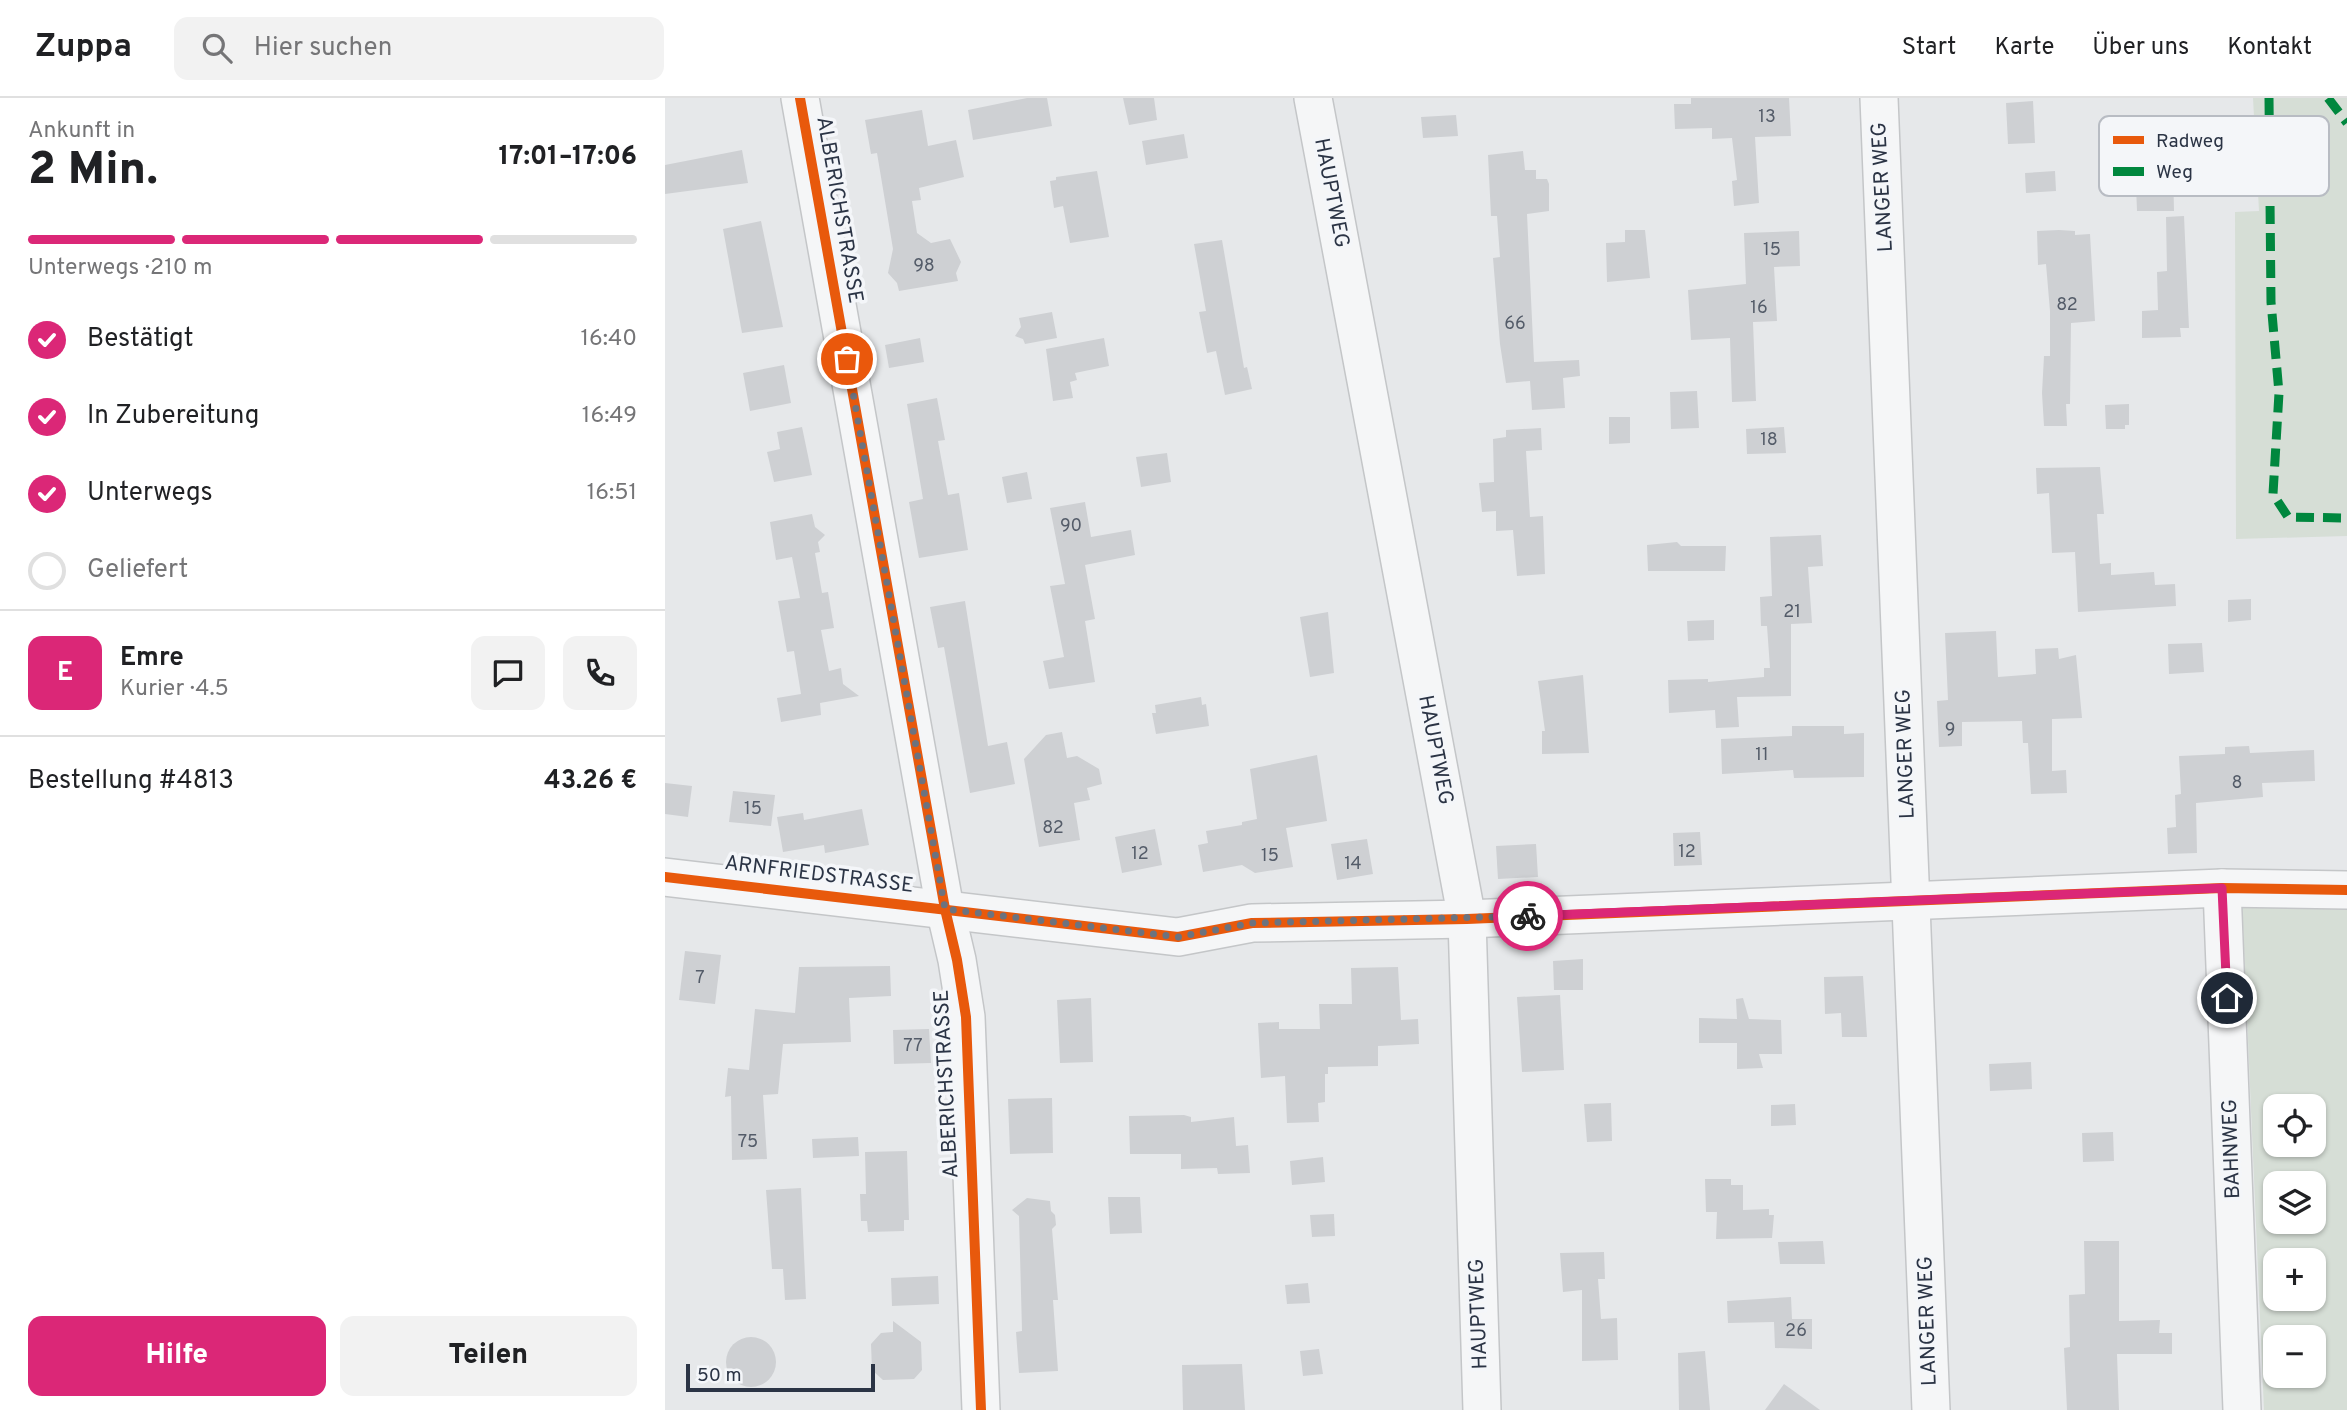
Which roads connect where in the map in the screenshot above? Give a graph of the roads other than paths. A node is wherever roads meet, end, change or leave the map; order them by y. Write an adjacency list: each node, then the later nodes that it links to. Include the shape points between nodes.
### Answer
1 (800, 98): 8 (street, ALBERICHSTRASSE)
2 (1313, 98): 9 (street, HAUPTWEG)
3 (1879, 98): 7 (street, LANGER WEG)
4 (665, 877): 8 (street, ARNFRIEDSTRASSE)
5 (2222, 888): 6 (street, ARNFRIEDSTRASSE); 7 (street, ARNFRIEDSTRASSE); 13 (street, BAHNWEG)
6 (2347, 890)
7 (1912, 900): 9 (street, ARNFRIEDSTRASSE); 12 (street, LANGER WEG)
8 (945, 909): 9 (street, ARNFRIEDSTRASSE, via 1178,937 1252,923); 10 (street, ALBERICHSTRASSE, via 966,1017)
9 (1467, 919): 11 (street, HAUPTWEG)
10 (981, 1410)
11 (1482, 1410)
12 (1931, 1410)
13 (2242, 1410)

